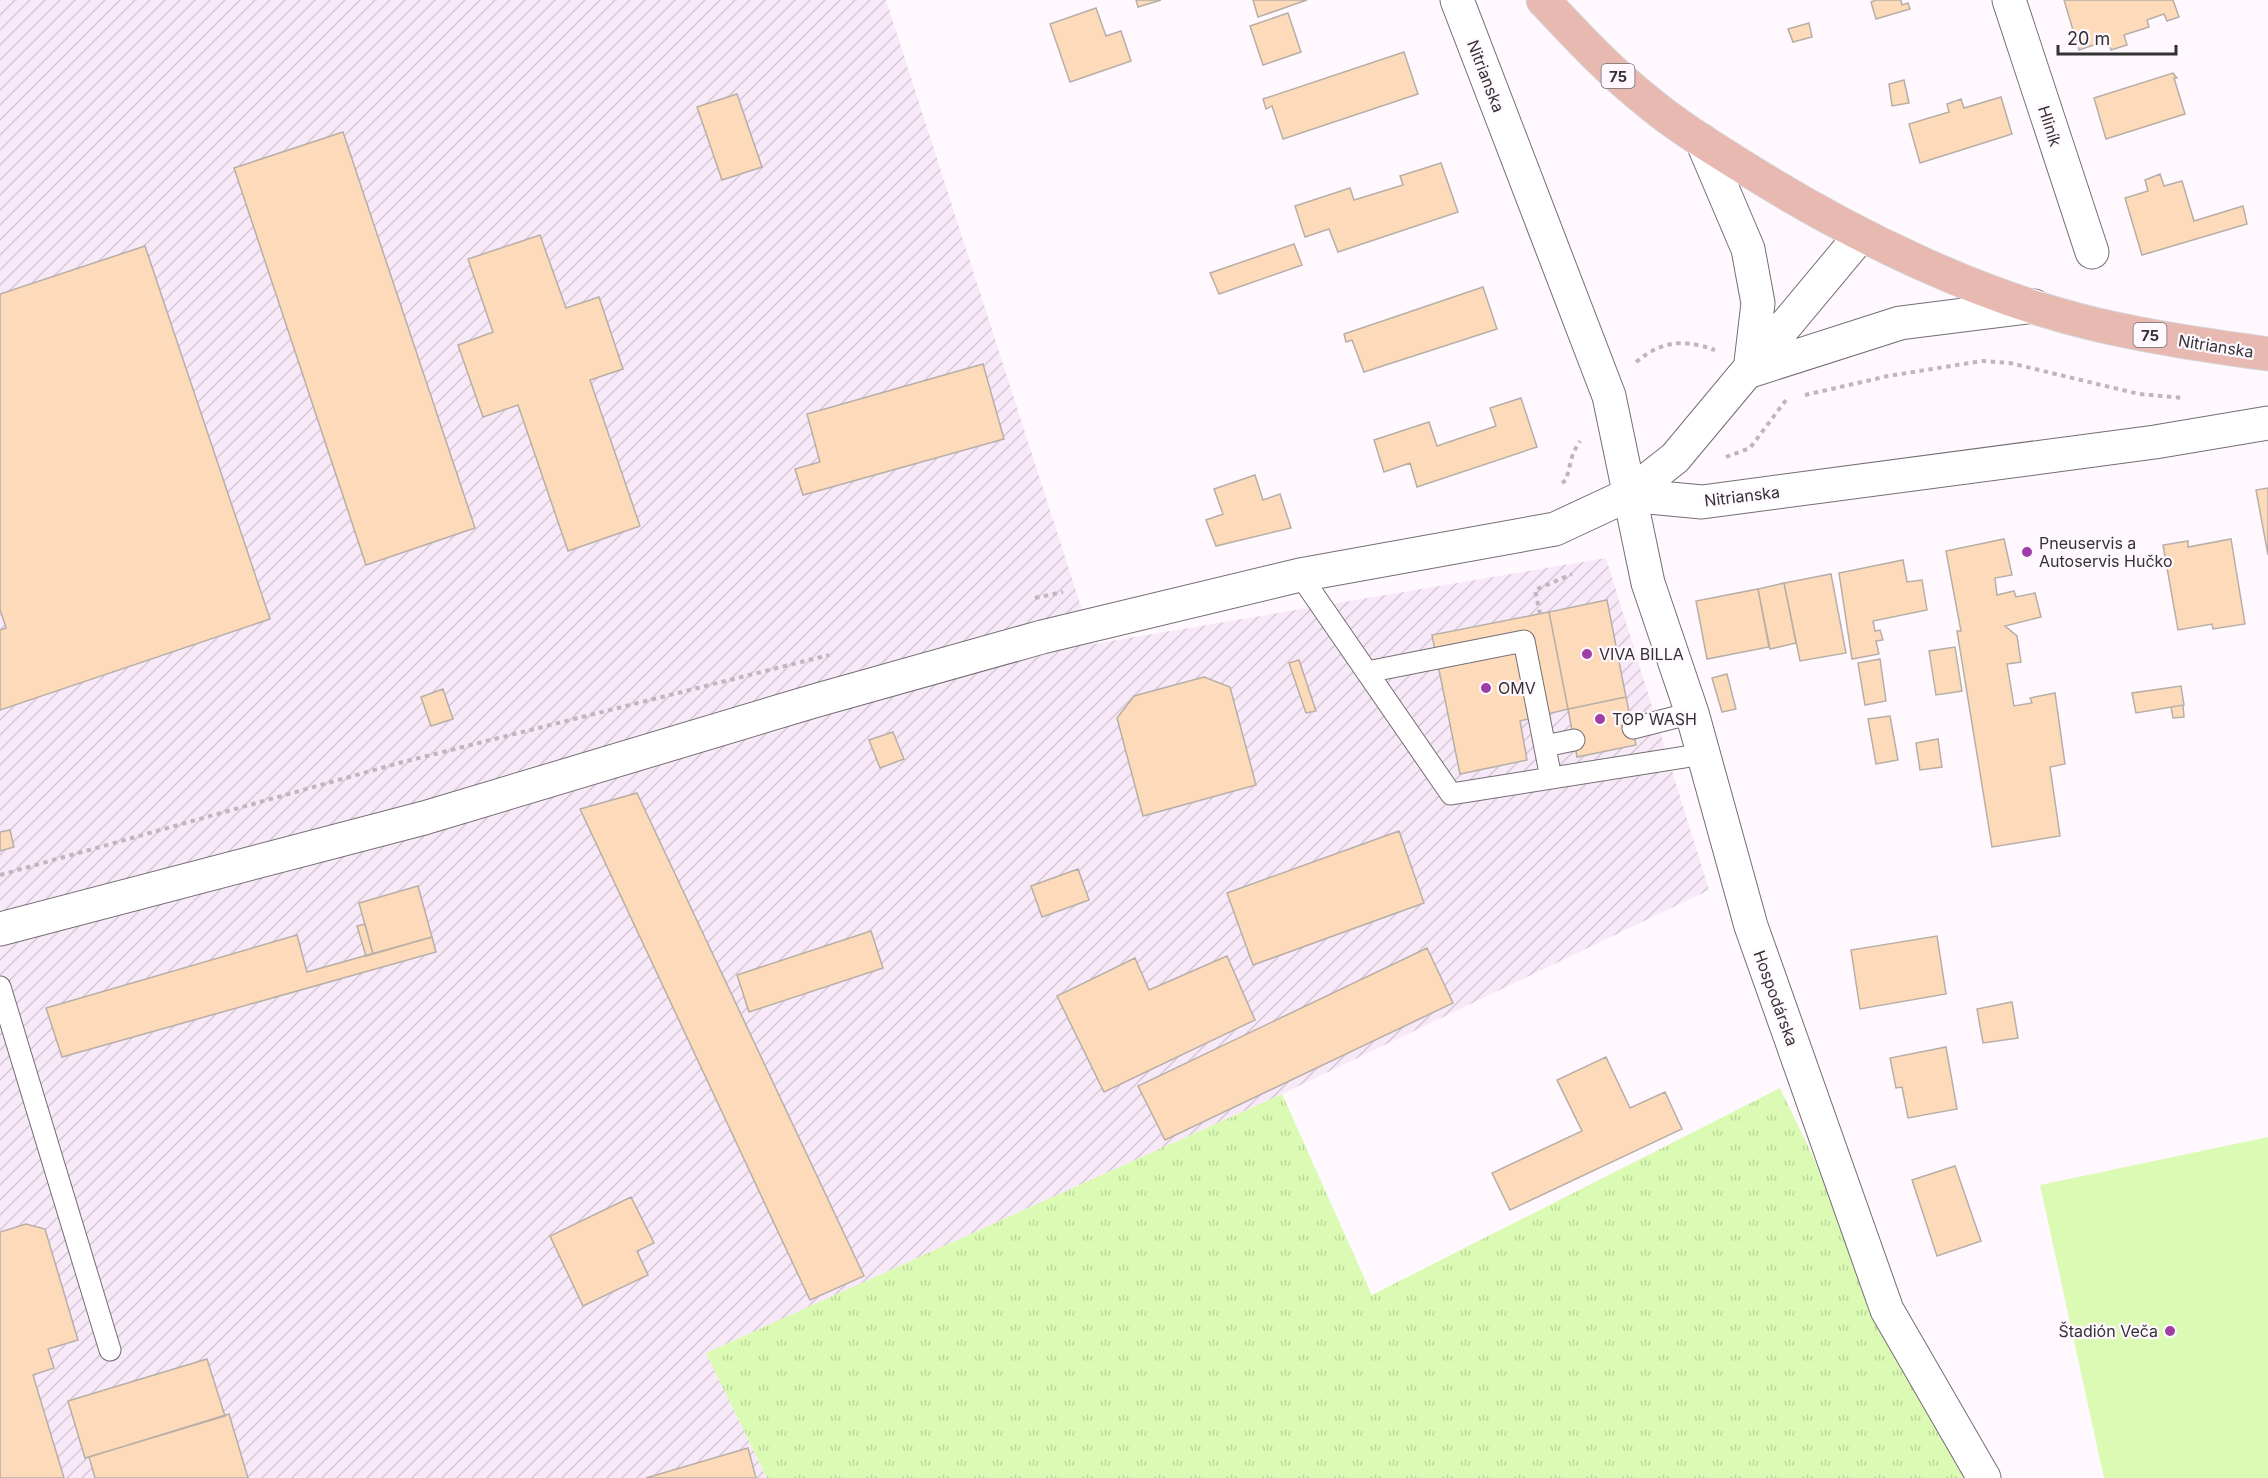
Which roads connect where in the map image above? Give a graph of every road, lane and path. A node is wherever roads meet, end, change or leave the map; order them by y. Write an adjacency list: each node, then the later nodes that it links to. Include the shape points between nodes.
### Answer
1 (1456, 0): 10 (street, Nitrianska)
2 (1543, 0): 4 (main road, Nitrianska / 75, via 1646,101)
3 (2009, 0): 6 (street, Hliník)
4 (1702, 141): 5 (main road, Nitrianska / 75); 9 (street, via 1748,249 1758,303)
5 (1861, 235): 7 (main road, Nitrianska / 75); 9 (street)
6 (2092, 252)
7 (2034, 306): 8 (main road, Nitrianska / 75, via 2098,325); 9 (street, via 1900,323)
8 (2268, 354)
9 (1750, 371): 10 (path, via 1719,351 1691,342 1671,344 1650,351 1631,366); 13 (path); 16 (street, via 1675,458)
10 (1609, 396): 15 (path); 16 (street, Nitrianska)
11 (1798, 397): 12 (path, via 1888,376 1982,361 2010,363 2139,394)
12 (2186, 398)
13 (1787, 400)
14 (2268, 423): 16 (street, Nitrianska, via 2155,442 1701,502)
15 (1573, 453)
16 (1628, 495): 17 (street, via 1555,529); 19 (street, Hospodárska, via 1648,583)
17 (1300, 575): 18 (lane); 27 (street, via 1042,636 424,818)
18 (1367, 672): 22 (lane, via 1524,641); 24 (lane, via 1451,794)
19 (1692, 713): 20 (lane); 23 (street, Hospodárska)
20 (1633, 728)
21 (1574, 740): 22 (lane)
22 (1545, 746): 24 (lane)
23 (1704, 754): 24 (lane); 30 (street, Hospodárska, via 1751,926 1887,1310)
24 (1551, 778)
25 (10, 873): 26 (path)
26 (0, 875)
27 (0, 929)
28 (0, 987): 29 (lane)
29 (110, 1350)
30 (1984, 1478)

